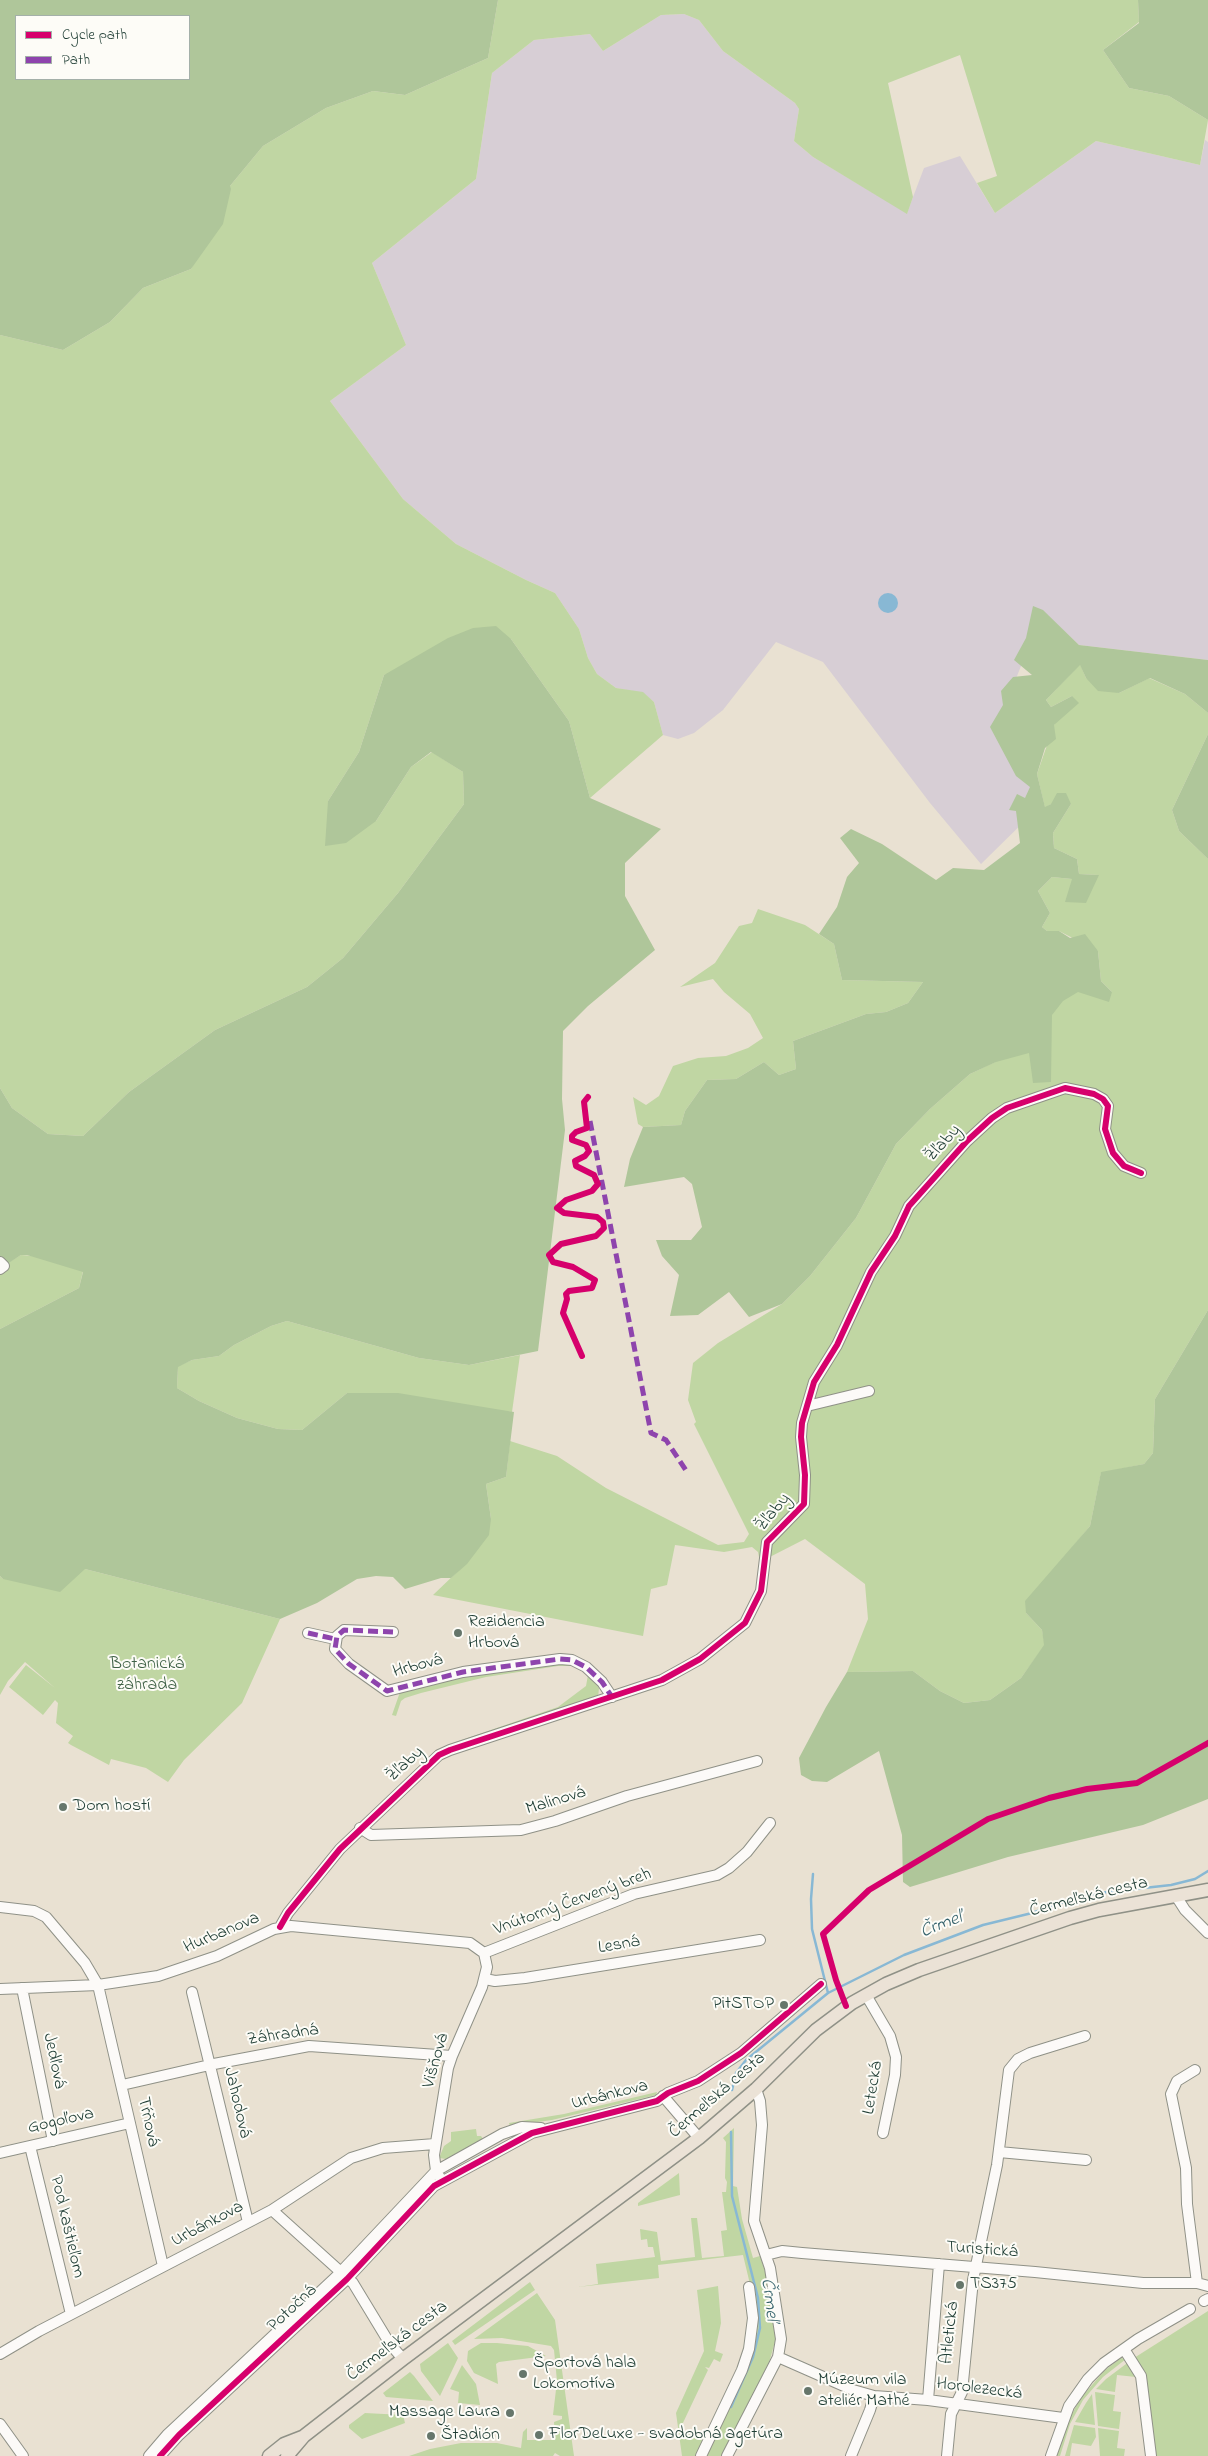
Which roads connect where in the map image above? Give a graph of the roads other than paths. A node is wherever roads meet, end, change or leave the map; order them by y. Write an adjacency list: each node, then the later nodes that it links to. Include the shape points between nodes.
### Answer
1 (1141, 1173): 5 (street, Žľaby, via 1124,1166 1114,1153 1105,1129 1108,1106 1094,1094 1065,1088 1007,1108 966,1141 909,1206 895,1236 871,1272 837,1345 814,1382)
2 (0, 1262): 3 (street, via 4,1266)
3 (0, 1269)
4 (868, 1391): 5 (street)
5 (807, 1406): 9 (street, Žľaby, via 801,1437 806,1476 804,1504 767,1542 761,1591 750,1615 727,1639 694,1663 662,1680)
6 (393, 1632): 8 (street, via 348,1629)
7 (308, 1633): 8 (street)
8 (335, 1639): 9 (street, Hrbová, via 338,1654 387,1691 463,1672 572,1660 586,1667)
9 (612, 1697): 12 (street, Žľaby, via 444,1752)
10 (757, 1761): 12 (street, Malinová, via 627,1796 522,1830 371,1835)
11 (770, 1823): 19 (street, Vnútorný Červený breh, via 747,1852 717,1875 634,1894)
12 (360, 1828): 16 (street, Žľaby, via 321,1871)
13 (1208, 1890): 14 (main road, Čermeľská cesta)
14 (1176, 1896): 17 (street); 26 (main road, Čermeľská cesta, via 1099,1910 1053,1924 920,1970)
15 (0, 1907): 22 (street, Tŕňová, via 34,1911 46,1916)
16 (280, 1927): 19 (street, Hurbanova, via 303,1926 454,1940 470,1943); 22 (street, Hurbanova, via 173,1972)
17 (1208, 1933)
18 (760, 1940): 20 (street, Lesná, via 525,1978)
19 (484, 1953): 20 (street, Višňová, via 487,1959)
20 (485, 1979): 28 (street, Višňová)
21 (821, 1984): 33 (street, Urbánkova, via 741,2052 698,2081)
22 (98, 1985): 23 (street, Hurbanova); 31 (street, Tŕňová)
23 (22, 1988): 24 (street, Hurbanova); 38 (street, Jedľová)
24 (0, 1989)
25 (192, 1992): 29 (street, Jahodová)
26 (866, 1995): 32 (main road, Čermeľská cesta, via 829,2019); 36 (street, Letecká, via 890,2036 896,2057)
27 (1085, 2036): 41 (street, Atletická, via 1030,2053 1011,2065)
28 (452, 2056): 29 (street, Záhradná, via 309,2046); 39 (street, Višňová)
29 (210, 2064): 31 (street, Záhradná); 47 (street, Jahodová)
30 (1195, 2070): 53 (street, via 1177,2081 1171,2094 1186,2168)
31 (122, 2086): 34 (street, Tŕňová)
32 (756, 2089): 37 (main road, Čermeľská cesta); 48 (street, via 762,2125 754,2221)
33 (663, 2096): 35 (street, Urbánkova, via 657,2101); 37 (street)
34 (130, 2123): 38 (street, Gogoľova); 50 (street, Tŕňová)
35 (544, 2128): 44 (street, Urbánkova, via 522,2127 507,2132); 45 (street, Urbánkova)
36 (883, 2134)
37 (699, 2138): 61 (main road, Čermeľská cesta)
38 (53, 2141): 40 (street, Gogoľova)
39 (435, 2144): 44 (street, Višňová); 46 (street, Urbánkova, via 384,2148 352,2158)
40 (30, 2146): 42 (street, Gogoľova); 57 (street, Pod kaštieľom)
41 (999, 2152): 43 (street); 51 (street, Atletická)
42 (0, 2153)
43 (1086, 2160)
44 (436, 2171): 45 (street, Višňová); 52 (street, Potočná)
45 (442, 2181): 52 (street, Potočná, via 428,2191)
46 (272, 2210): 47 (street, Urbánkova); 52 (street)
47 (248, 2222): 50 (street, Urbánkova)
48 (766, 2255): 49 (street, Turistická, via 782,2251); 60 (street, via 779,2319 781,2339)
49 (939, 2264): 51 (street, Turistická); 63 (street, Atletická)
50 (163, 2266): 57 (street, Urbánkova)
51 (976, 2267): 53 (street, Turistická, via 1143,2283); 64 (street, Atletická, via 962,2392)
52 (344, 2276): 61 (street, via 353,2283 390,2344); 69 (street, Potočná, via 167,2435); 70 (street, Potočná)
53 (1197, 2283): 54 (street, Turistická)
54 (1208, 2286)
55 (749, 2287): 73 (street, via 753,2318 749,2350)
56 (1190, 2309): 58 (street)
57 (71, 2314): 59 (street, Urbánkova)
58 (1124, 2349): 65 (street, via 1088,2379); 78 (street, via 1141,2376)
59 (0, 2354)
60 (778, 2357): 62 (street, Horolezecká); 74 (street)
61 (403, 2359): 67 (main road, Čermeľská cesta)
62 (874, 2396): 63 (street, Horolezecká); 75 (street)
63 (928, 2400): 64 (street, Horolezecká)
64 (957, 2404): 65 (street, Horolezecká); 76 (street, Atletická, via 951,2414)
65 (1063, 2418): 77 (street)
66 (0, 2424): 68 (street)
67 (304, 2436): 71 (main road, Čermeľská cesta, via 284,2444); 72 (main road, Čermeľská cesta)
68 (23, 2456)
69 (150, 2456)
70 (160, 2456)
71 (269, 2456)
72 (287, 2456)
73 (701, 2456)
74 (727, 2456)
75 (851, 2456)
76 (947, 2456)
77 (1051, 2456)
78 (1151, 2456)

